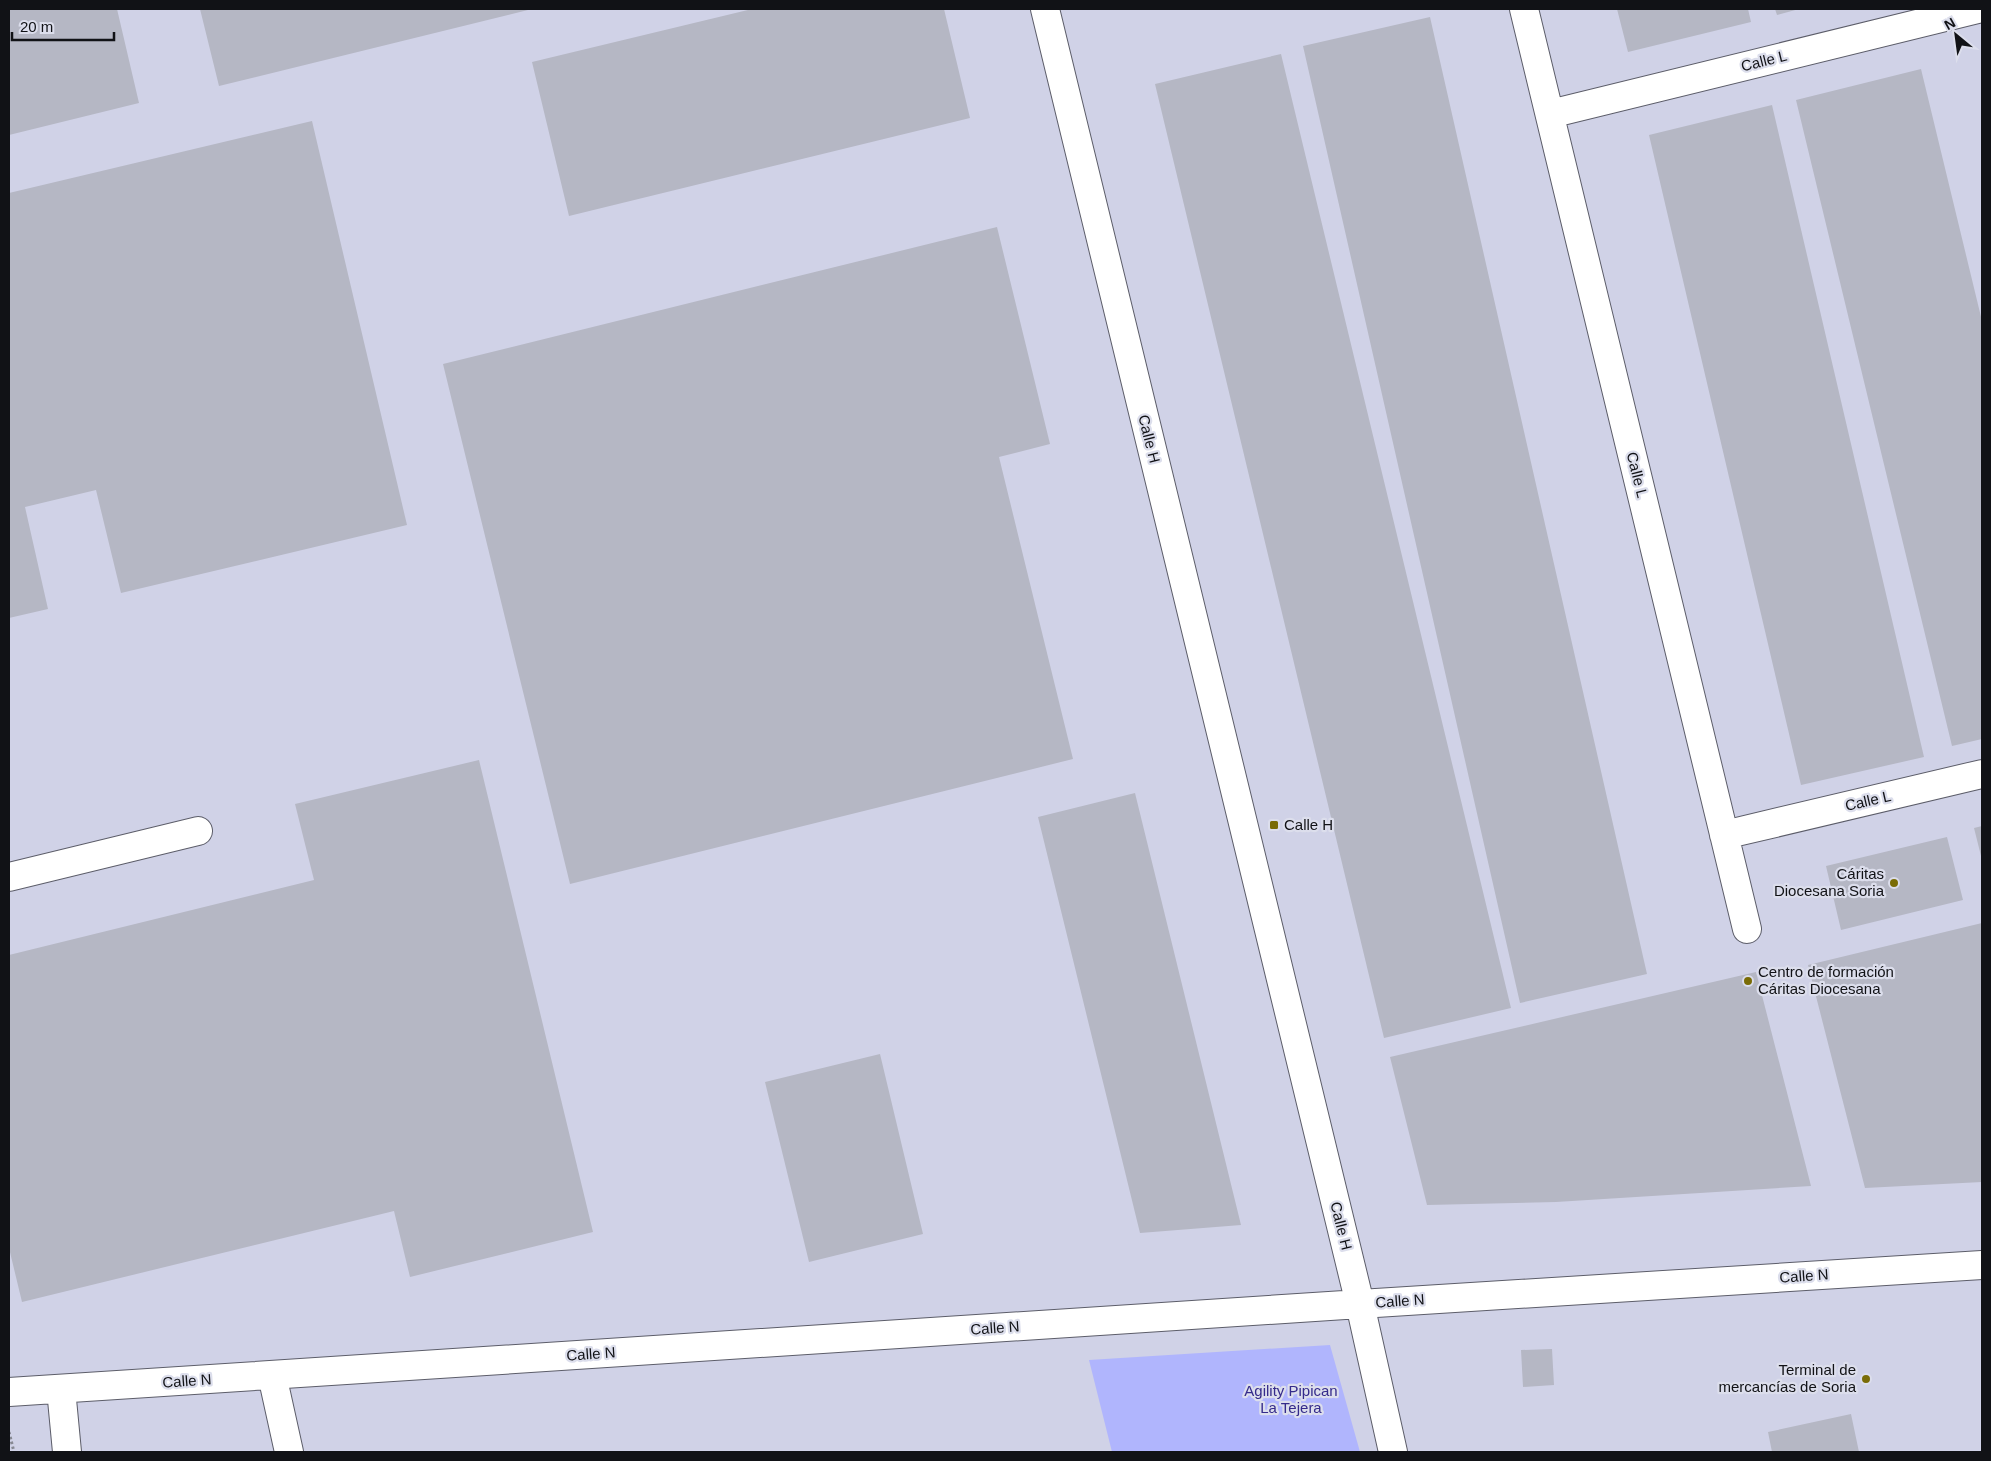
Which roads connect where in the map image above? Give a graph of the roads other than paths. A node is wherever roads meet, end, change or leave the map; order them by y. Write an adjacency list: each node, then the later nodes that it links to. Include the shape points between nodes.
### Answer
1 (1045, 9): 11 (street, Calle H)
2 (1524, 9): 4 (street, Calle L)
3 (1978, 9): 4 (street, Calle L)
4 (1550, 114): 7 (street, Calle L)
5 (1982, 774): 7 (street, Calle L)
6 (198, 831): 8 (street)
7 (1724, 835): 9 (street, Calle L)
8 (9, 877)
9 (1747, 929)
10 (1982, 1265): 11 (street, Calle N)
11 (1360, 1304): 12 (street, Calle N); 17 (street, Calle H)
12 (272, 1375): 13 (street, Calle N); 15 (street)
13 (61, 1389): 14 (street, Calle N); 16 (street)
14 (9, 1392)
15 (285, 1451)
16 (67, 1452)
17 (1393, 1452)

